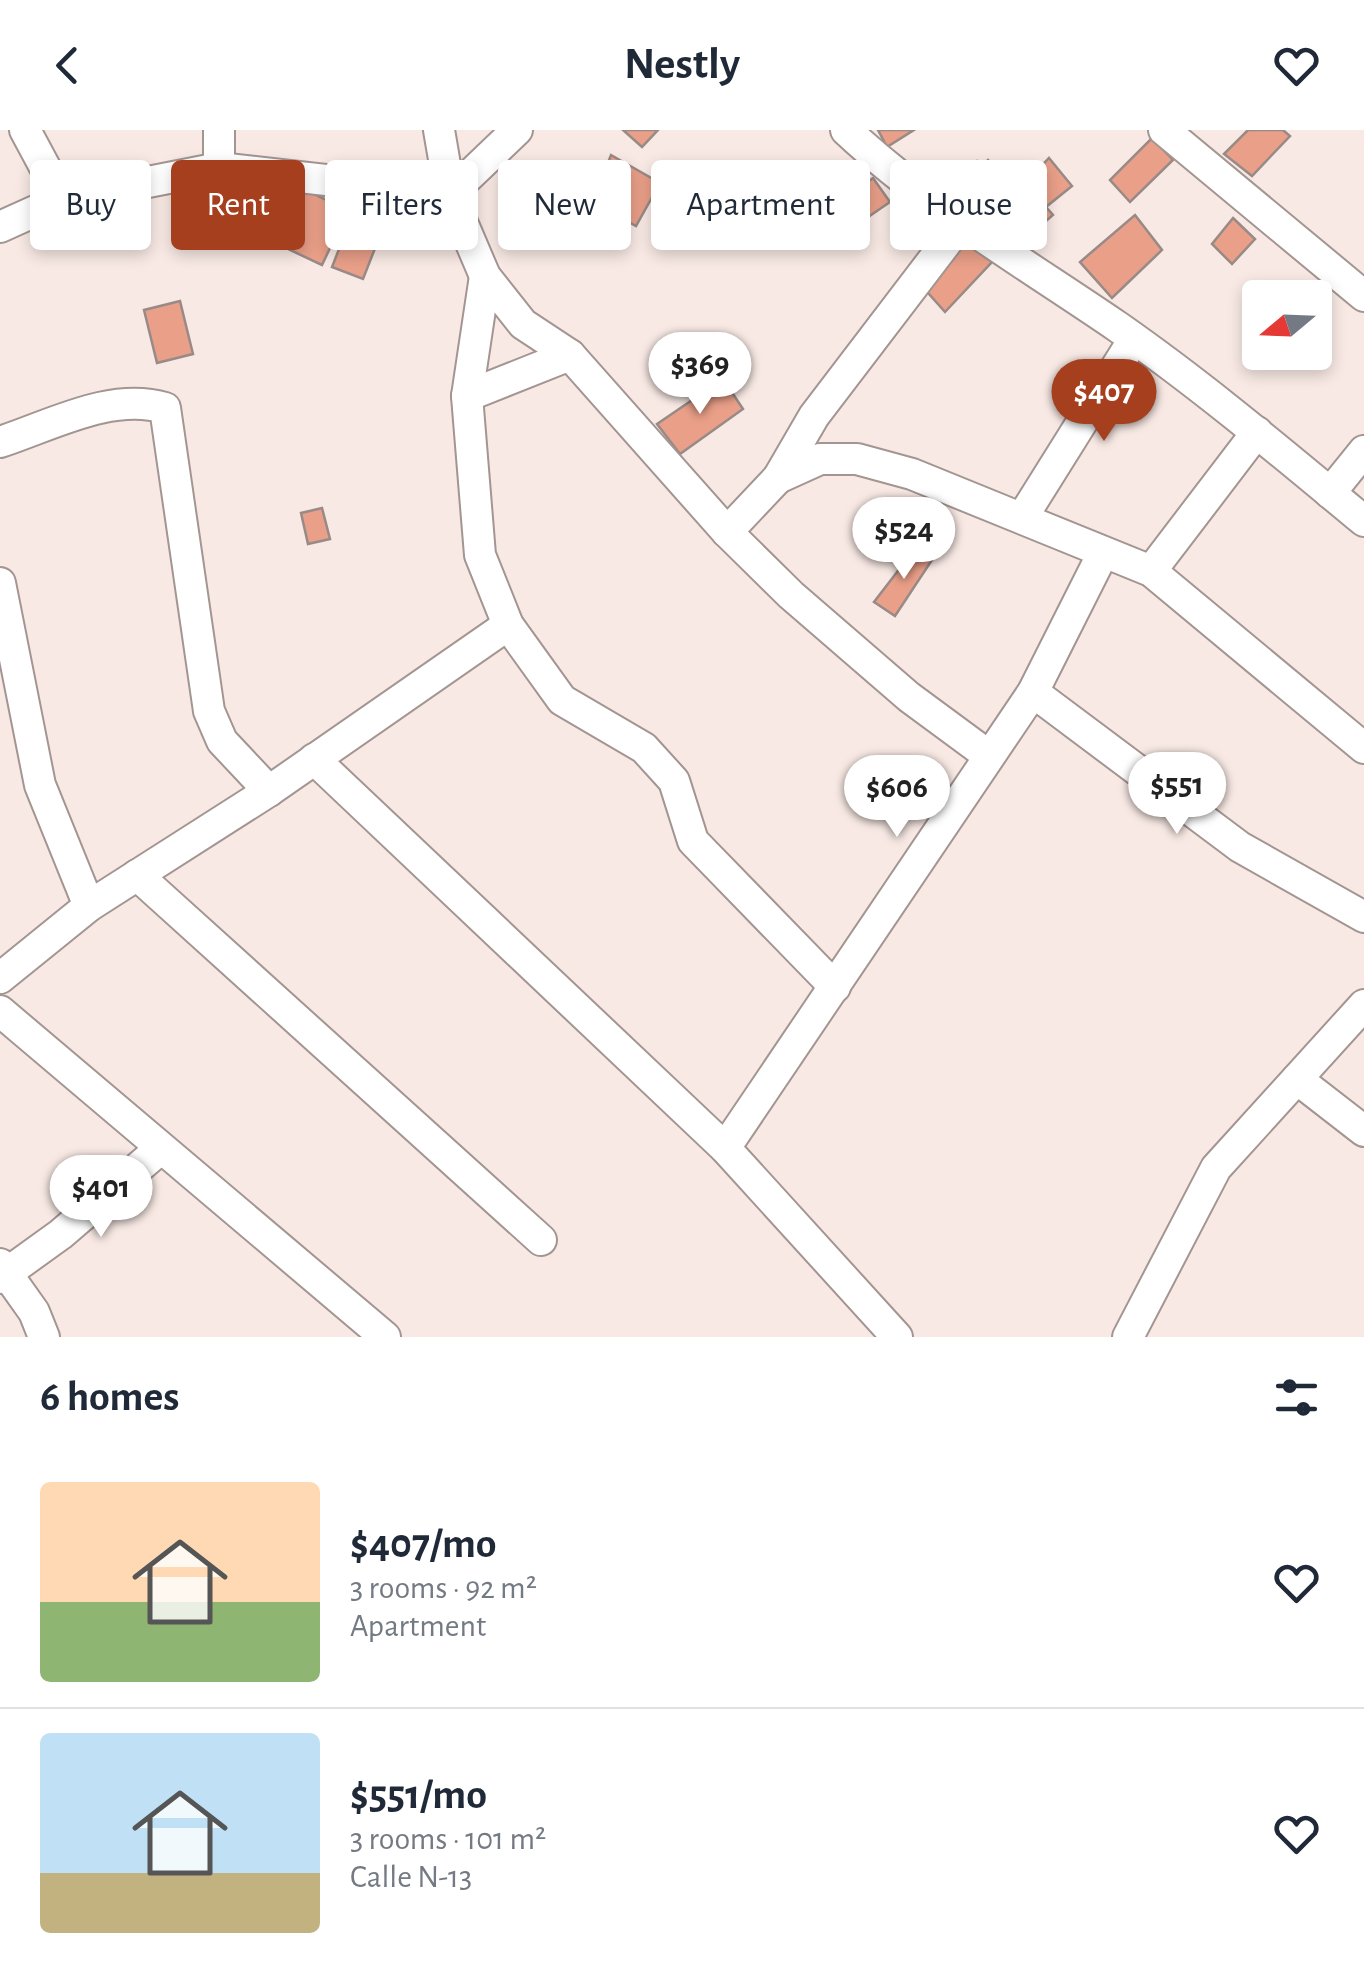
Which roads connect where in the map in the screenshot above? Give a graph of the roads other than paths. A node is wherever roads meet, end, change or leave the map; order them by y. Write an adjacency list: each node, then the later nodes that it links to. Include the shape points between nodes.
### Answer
1 (25, 130): 7 (street)
2 (219, 130): 8 (street)
3 (439, 130): 9 (street)
4 (517, 130): 10 (street)
5 (846, 130): 11 (street)
6 (1164, 130): 18 (street)
7 (41, 160)
8 (218, 160)
9 (444, 160)
10 (478, 167)
11 (890, 168)
12 (30, 213): 13 (street)
13 (0, 226)
14 (475, 250): 17 (street)
15 (941, 250): 25 (street, via 814,416)
16 (1003, 250): 19 (street)
17 (486, 276): 20 (street, via 522,324); 21 (street)
18 (1364, 296)
19 (1134, 339): 22 (street); 27 (street)
20 (570, 355): 21 (street); 29 (street)
21 (467, 396): 33 (street, via 480,555)
22 (1256, 432): 26 (street); 31 (street)
23 (0, 442): 38 (street, via 116,403 165,408 209,711 222,741)
24 (1364, 451): 26 (street)
25 (778, 478): 27 (street, via 820,459 857,459); 29 (street)
26 (1330, 492): 28 (street)
27 (1022, 518): 30 (street)
28 (1364, 521)
29 (727, 532): 36 (street, via 880,672)
30 (1103, 553): 31 (street); 34 (street)
31 (1151, 571): 35 (street)
32 (0, 583): 40 (street, via 40,784)
33 (508, 625): 37 (street); 43 (street, via 562,700 644,748 674,781 693,841)
34 (1033, 692): 36 (street); 41 (street, via 1240,847)
35 (1364, 748)
36 (989, 756): 43 (street)
37 (314, 760): 38 (street); 48 (street)
38 (269, 791): 39 (street)
39 (138, 874): 40 (street); 50 (street)
40 (89, 906): 42 (street)
41 (1364, 917)
42 (0, 978)
43 (835, 988): 48 (street)
44 (1364, 1005): 46 (street)
45 (0, 1011): 49 (street)
46 (1297, 1080): 47 (street); 55 (street, via 1216,1168)
47 (1364, 1131)
48 (725, 1148): 54 (street)
49 (160, 1150): 51 (street, via 61,1234); 53 (street)
50 (541, 1240)
51 (2, 1272): 52 (street, via 34,1312)
52 (44, 1337)
53 (385, 1337)
54 (897, 1337)
55 (1128, 1337)

